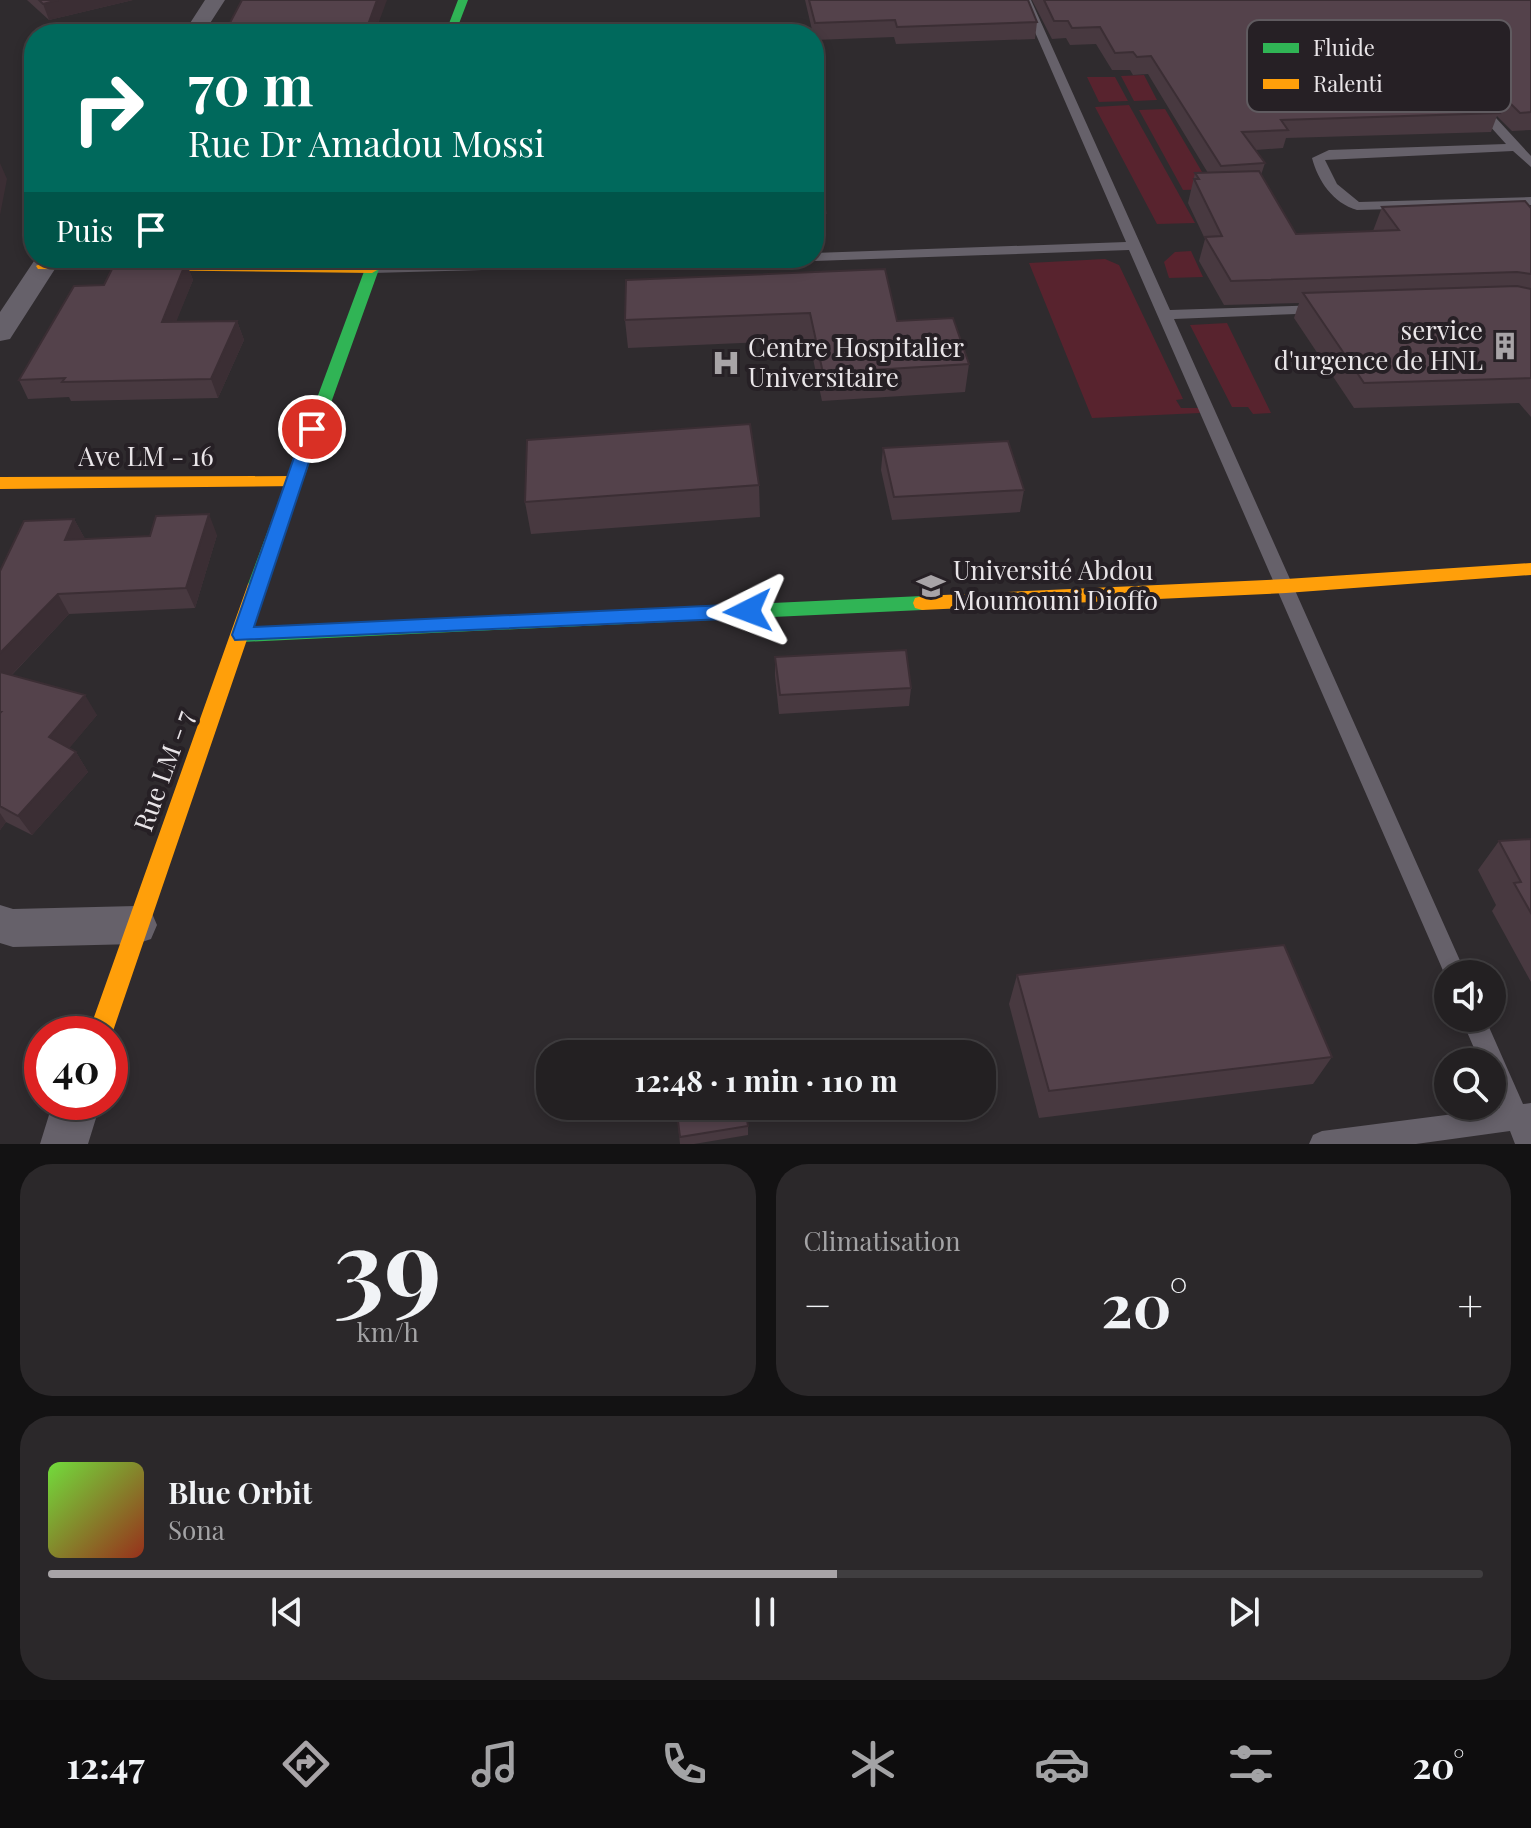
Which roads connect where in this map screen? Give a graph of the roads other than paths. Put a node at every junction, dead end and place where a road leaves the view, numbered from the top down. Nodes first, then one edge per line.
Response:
1 (215, 0) edge
2 (463, 0) edge
3 (1026, 0) edge
4 (199, 24) edge
5 (454, 24) edge
6 (1492, 121) edge
7 (1516, 147) junction
8 (1531, 163) edge
9 (1531, 201) edge
10 (1133, 246) junction
11 (824, 257) edge
12 (42, 268) edge
13 (372, 268) edge
14 (1335, 309) edge
15 (1164, 315) junction
16 (0, 333) edge
17 (292, 482) junction
18 (0, 483) edge
19 (1531, 569) edge
20 (1286, 586) junction
21 (241, 635) junction
22 (0, 924) edge
23 (136, 925) junction
24 (1448, 960) edge
25 (106, 1016) edge
26 (1480, 1032) edge
27 (1524, 1117) edge
28 (71, 1120) edge
29 (64, 1144) edge
30 (1322, 1144) edge
31 (1528, 1144) edge

1 - 4 street
2 - 5 street
3 - 10 lane
6 - 7 lane
7 - 8 lane
7 - 9 lane
10 - 11 lane
10 - 15 lane
12 - 16 street
13 - 17 street, Rue LM - 7
14 - 15 lane
15 - 20 lane
17 - 18 street, Ave LM - 16
17 - 21 street, Rue LM - 7
19 - 20 street
20 - 21 street
20 - 24 lane
21 - 23 street, Rue LM - 7
22 - 23 street
23 - 25 street, Rue LM - 7
26 - 27 lane
27 - 30 lane
27 - 31 lane
28 - 29 street

